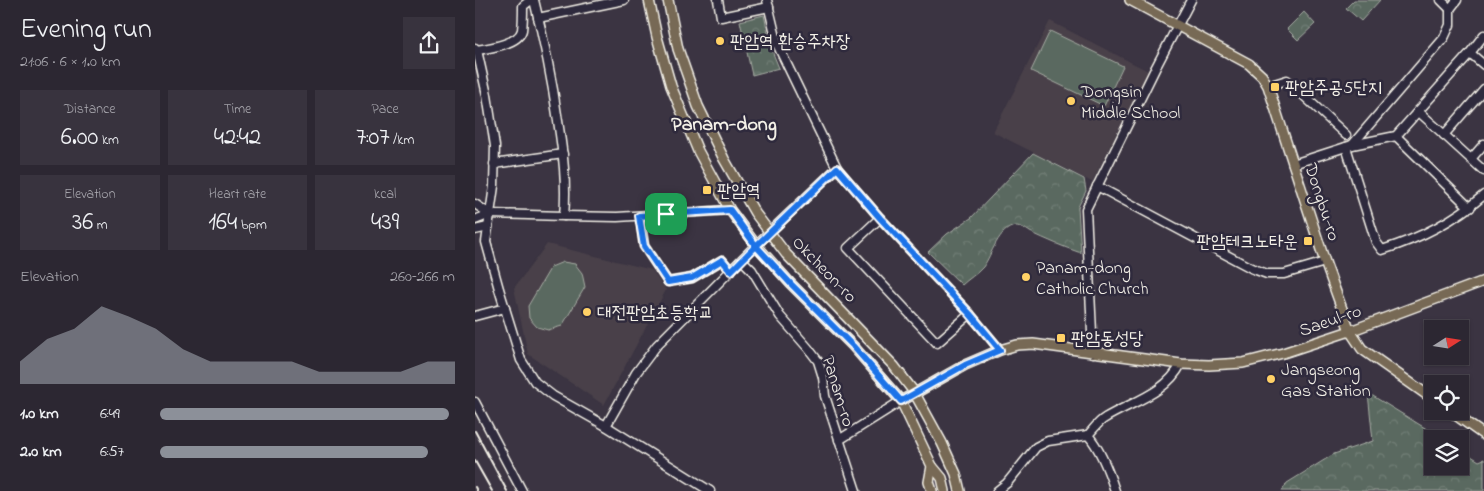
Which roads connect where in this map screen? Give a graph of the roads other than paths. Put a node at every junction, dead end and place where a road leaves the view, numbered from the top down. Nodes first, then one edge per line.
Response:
1 (533, 0) edge
2 (624, 0) edge
3 (649, 0) edge
4 (668, 0) edge
5 (717, 0) edge
6 (1130, 0) edge
7 (1191, 0) edge
8 (1441, 0) edge
9 (1457, 0) edge
10 (768, 4) edge
11 (1450, 9) junction
12 (538, 18) junction
13 (1177, 26) junction
14 (1484, 35) edge
15 (476, 49) edge
16 (1470, 53) junction
17 (1484, 64) edge
18 (1268, 86) junction
19 (1484, 90) edge
20 (1418, 111) junction
21 (1346, 135) dead end
22 (1444, 135) junction
23 (1396, 136) junction
24 (1484, 144) edge
25 (1349, 146) junction
26 (563, 154) junction
27 (1471, 159) junction
28 (494, 164) junction
29 (1293, 164) junction
30 (837, 168) junction
31 (1484, 171) edge
32 (1097, 186) junction
33 (1484, 195) edge
34 (476, 206) edge
35 (1470, 208) junction
36 (730, 210) junction
37 (490, 214) junction
38 (564, 216) junction
39 (639, 216) junction
40 (880, 218) junction
41 (475, 220) edge
42 (488, 227) junction
43 (475, 230) edge
44 (770, 234) junction
45 (756, 246) junction
46 (742, 260) junction
47 (1325, 262) junction
48 (731, 271) junction
49 (1484, 281) edge
50 (505, 308) junction
51 (970, 314) junction
52 (475, 316) edge
53 (1350, 331) junction
54 (1000, 350) junction
55 (1093, 353) junction
56 (1181, 364) junction
57 (915, 392) junction
58 (1424, 393) edge
59 (901, 401) junction
60 (475, 402) edge
61 (1463, 420) edge
62 (606, 426) junction
63 (1088, 435) junction
64 (1484, 435) edge
65 (839, 440) junction
66 (932, 466) junction
67 (522, 491) edge
68 (710, 491) edge
69 (856, 491) edge
70 (932, 491) edge
71 (937, 491) edge
72 (945, 491) edge
73 (959, 491) edge
74 (997, 491) edge
75 (1115, 491) edge

1 - 12 street
1 - 15 street
2 - 12 street
3 - 36 main road, Okcheon-ro
4 - 44 main road, Okcheon-ro
5 - 10 street
6 - 13 main road, Dongbu-ro
7 - 13 street
8 - 11 street
9 - 11 street
10 - 30 street
11 - 25 street
12 - 26 street
13 - 18 main road, Dongbu-ro
13 - 32 street
14 - 16 street
15 - 28 street
16 - 17 street
16 - 20 street
18 - 21 street
18 - 29 main road, Dongbu-ro
19 - 22 street
20 - 22 street
20 - 23 street
22 - 27 street
23 - 25 street
23 - 35 street
24 - 27 street
25 - 29 street
25 - 35 street
26 - 28 street
26 - 38 street
27 - 31 street
28 - 37 street
29 - 47 main road, Dongbu-ro
30 - 40 street
30 - 44 street
32 - 47 street
32 - 55 street
33 - 35 street
34 - 37 street
36 - 39 street
36 - 45 main road, Okcheon-ro
37 - 38 street
37 - 41 street
37 - 42 street
38 - 39 street
39 - 48 street
40 - 51 street
40 - 51 street
42 - 43 street
42 - 50 street
44 - 45 street
44 - 57 main road, Okcheon-ro
45 - 46 street
45 - 59 main road, Okcheon-ro
46 - 48 street
46 - 65 street, Panam-ro
47 - 53 main road, Dongbu-ro
48 - 62 street
49 - 53 main road, Saeul-ro
50 - 52 street
50 - 62 street
51 - 54 street
53 - 56 main road, Saeul-ro
53 - 58 main road, Dongbu-ro
54 - 55 main road, Saeul-ro
54 - 57 main road, Saeul-ro
55 - 56 main road, Saeul-ro
56 - 63 street
57 - 59 main road, Saeul-ro
57 - 73 main road, Okcheon-ro
59 - 65 street
59 - 66 main road, Okcheon-ro
60 - 67 street
61 - 64 main road
62 - 68 street
63 - 74 street
63 - 75 street
65 - 69 street, Panam-ro
66 - 70 main road, Okcheon-ro
66 - 71 main road
66 - 72 main road

